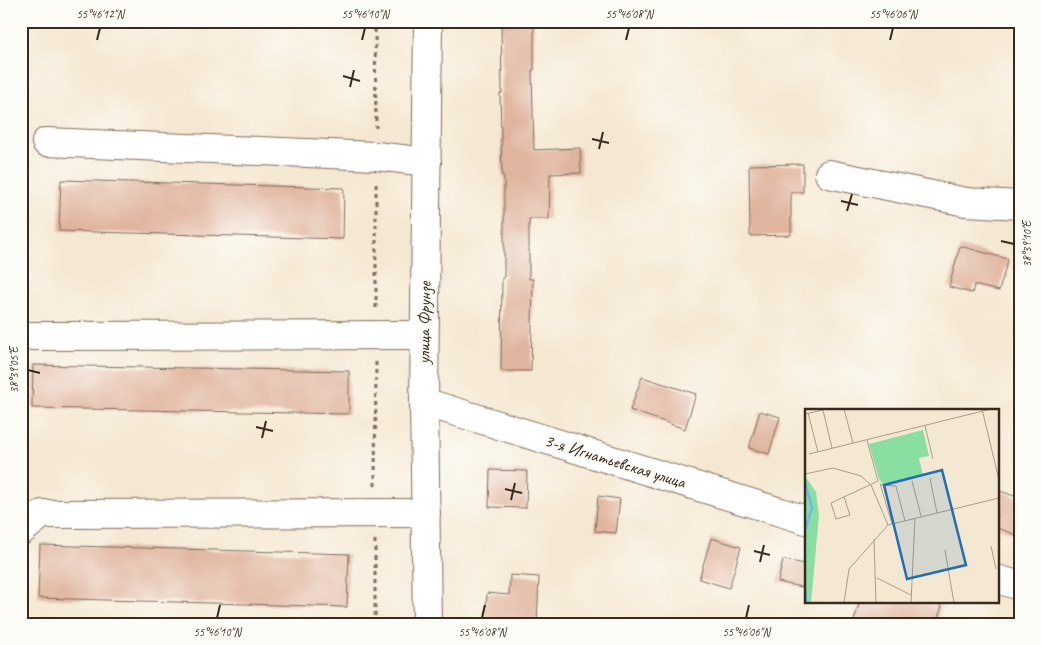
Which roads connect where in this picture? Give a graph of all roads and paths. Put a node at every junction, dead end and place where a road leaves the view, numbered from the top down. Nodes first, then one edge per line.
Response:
1 (428, 21) edge
2 (46, 142) dead end
3 (427, 162) junction
4 (829, 174) dead end
5 (1020, 206) edge
6 (424, 335) junction
7 (32, 336) dead end
8 (424, 402) junction
9 (426, 514) junction
10 (805, 520) edge
11 (21, 531) edge
12 (998, 579) edge
13 (1020, 586) edge
14 (427, 624) edge

1 - 3 main road, улица Фрунзе
2 - 3 main road
3 - 6 main road, улица Фрунзе
4 - 5 main road
6 - 7 main road
6 - 8 main road, улица Фрунзе
8 - 9 main road, улица Фрунзе
8 - 10 main road, 3-я Игнатьевская улица
9 - 11 main road
9 - 14 main road, улица Фрунзе
12 - 13 main road

